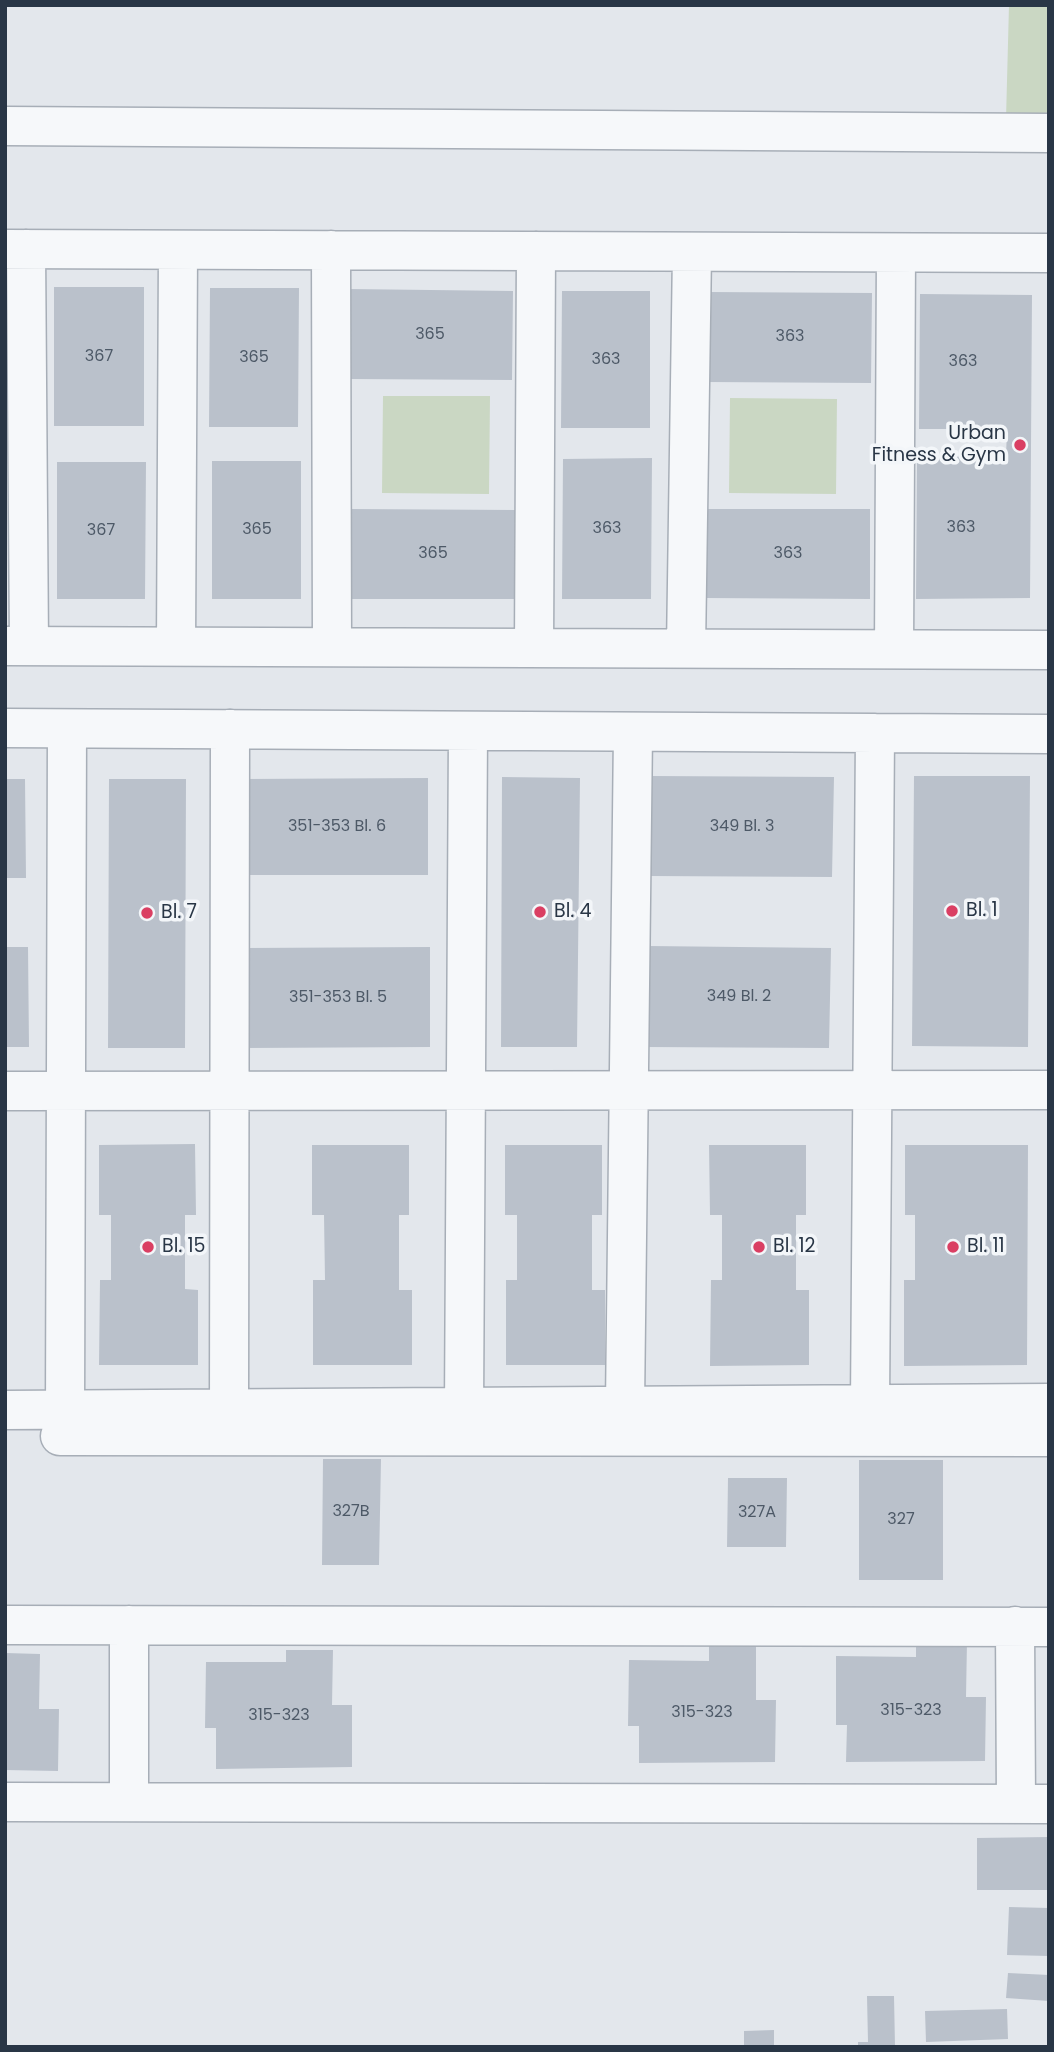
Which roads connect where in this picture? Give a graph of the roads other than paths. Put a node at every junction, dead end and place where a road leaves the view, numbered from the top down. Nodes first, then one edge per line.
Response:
1 (5, 126) edge
2 (1049, 133) edge
3 (16, 249) edge
4 (178, 250) junction
5 (331, 250) junction
6 (536, 251) junction
7 (692, 252) junction
8 (896, 253) junction
9 (1049, 253) edge
10 (17, 646) edge
11 (176, 646) junction
12 (332, 647) junction
13 (534, 648) junction
14 (686, 648) junction
15 (894, 649) junction
16 (1049, 650) edge
17 (5, 728) edge
18 (67, 729) junction
19 (230, 729) junction
20 (468, 731) junction
21 (633, 732) junction
22 (875, 733) junction
23 (1049, 734) edge
24 (1049, 1090) edge
25 (5, 1091) edge
26 (66, 1091) junction
27 (229, 1091) junction
28 (465, 1091) junction
29 (629, 1091) junction
30 (872, 1091) junction
31 (1049, 1402) edge
32 (870, 1404) junction
33 (625, 1405) junction
34 (464, 1407) junction
35 (229, 1408) junction
36 (65, 1409) junction
37 (5, 1410) edge
38 (5, 1436) edge
39 (1049, 1437) edge
40 (5, 1625) edge
41 (129, 1625) junction
42 (1032, 1626) edge
43 (5, 1802) edge
44 (129, 1802) junction
45 (1032, 1804) edge

1 - 2 street
3 - 4 street
3 - 10 street
4 - 5 street
4 - 11 street
5 - 6 street
5 - 12 street
6 - 7 street
6 - 13 street
7 - 8 street
7 - 14 street
8 - 9 street
8 - 15 street
10 - 11 street
11 - 12 street
12 - 13 street
13 - 14 street
14 - 15 street
15 - 16 street
17 - 18 street
18 - 19 street
18 - 26 street
19 - 20 street
19 - 27 street
20 - 21 street
20 - 28 street
21 - 22 street
21 - 29 street
22 - 23 street
22 - 30 street
24 - 30 street
25 - 26 street
26 - 27 street
26 - 36 street
27 - 28 street
27 - 35 street
28 - 29 street
28 - 34 street
29 - 30 street
29 - 33 street
30 - 32 street
31 - 32 street
32 - 33 street
33 - 34 street
34 - 35 street
35 - 36 street
36 - 37 street
38 - 39 street
40 - 41 street
41 - 42 street
41 - 44 street
42 - 45 street
43 - 44 street
44 - 45 street

